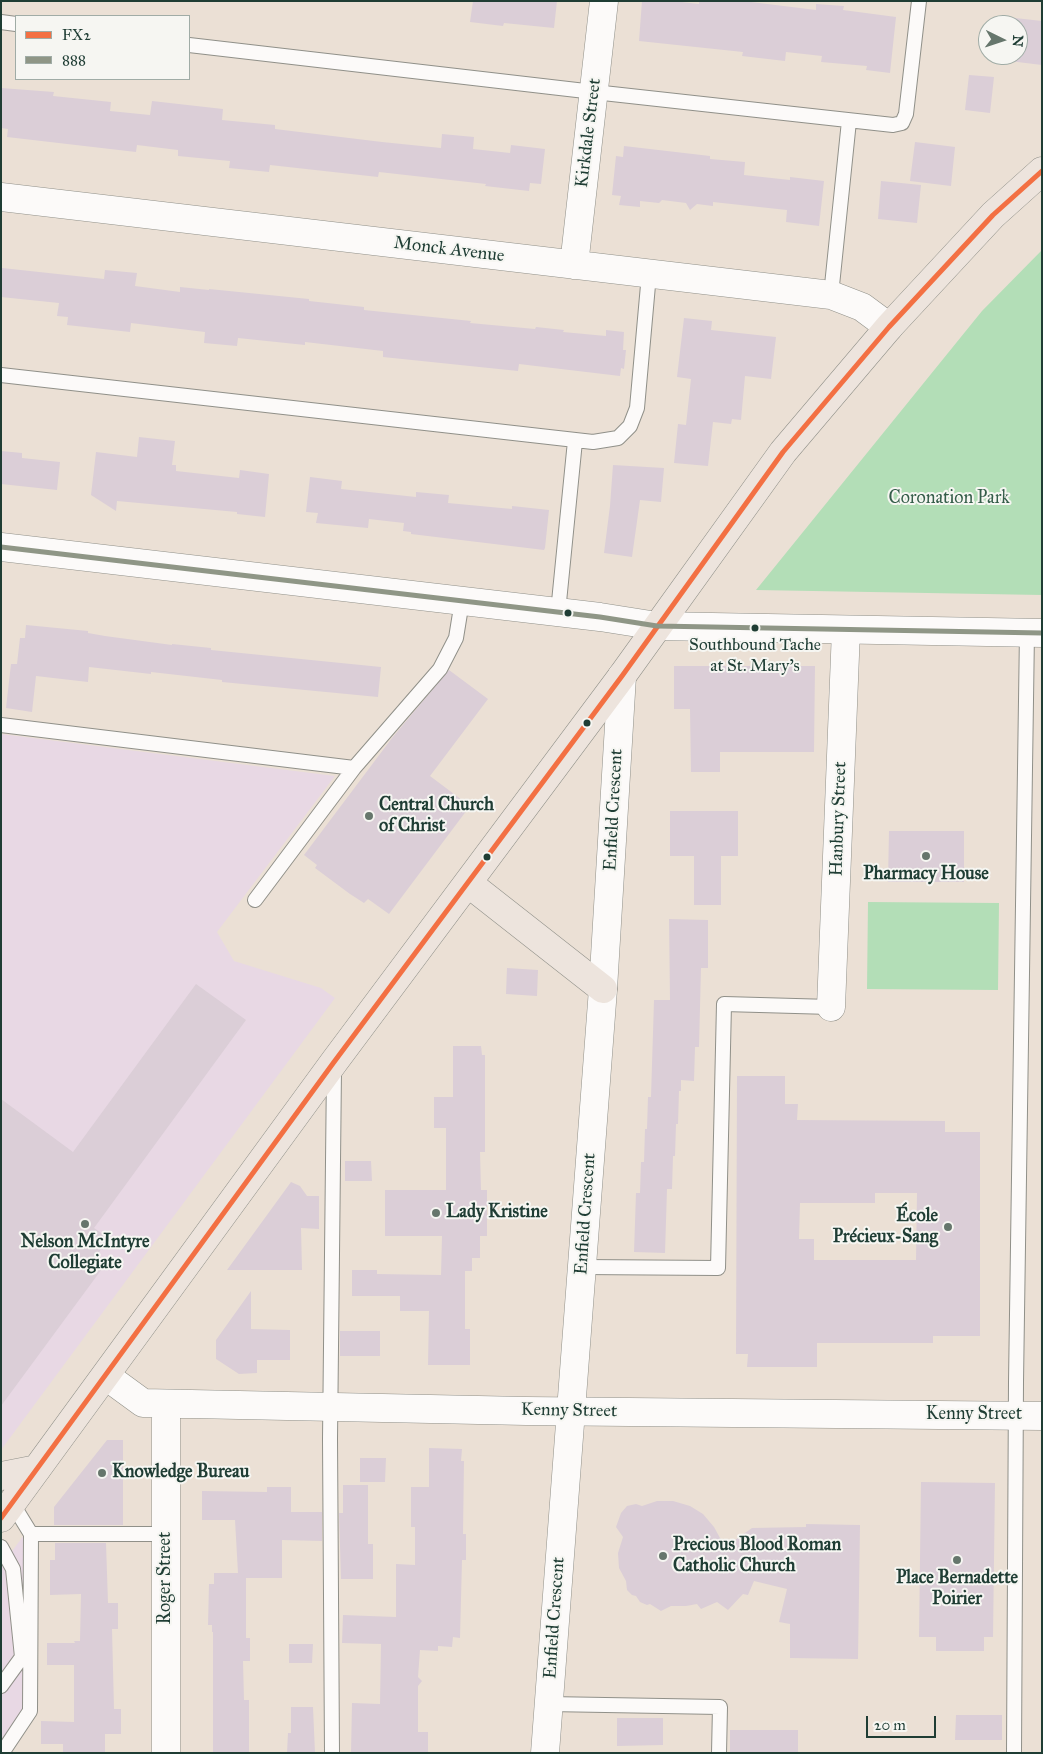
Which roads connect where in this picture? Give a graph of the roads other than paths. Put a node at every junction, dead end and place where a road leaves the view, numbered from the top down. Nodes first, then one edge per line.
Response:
1 (604, 1) edge
2 (919, 1) edge
3 (1, 22) edge
4 (15, 24) edge
5 (190, 45) edge
6 (594, 92) junction
7 (850, 120) junction
8 (1042, 171) edge
9 (1, 197) edge
10 (574, 265) junction
11 (650, 274) junction
12 (831, 295) junction
13 (889, 327) junction
14 (1, 375) edge
15 (575, 441) junction
16 (1, 547) edge
17 (462, 601) junction
18 (558, 612) junction
19 (657, 626) junction
20 (846, 630) junction
21 (1034, 632) edge
22 (622, 676) junction
23 (1, 725) edge
24 (354, 768) junction
25 (468, 883) junction
26 (255, 900) dead end
27 (603, 988) junction
28 (831, 1007) joint
29 (334, 1062) junction
30 (582, 1267) junction
31 (106, 1376) junction
32 (166, 1404) junction
33 (331, 1406) junction
34 (571, 1411) junction
35 (1029, 1416) edge
36 (37, 1469) junction
37 (1, 1476) edge
38 (7, 1511) edge
39 (32, 1534) junction
40 (166, 1534) junction
41 (1, 1547) edge
42 (1, 1686) edge
43 (548, 1704) junction
44 (2, 1753) edge
45 (166, 1753) edge
46 (332, 1753) edge
47 (545, 1753) edge
48 (719, 1753) edge
49 (1014, 1753) edge

1 - 6 street, Kirkdale Street
2 - 7 lane
3 - 4 lane
5 - 6 lane
6 - 7 lane
6 - 10 street, Kirkdale Street
7 - 12 lane
8 - 13 highway
9 - 10 street, Monck Avenue
10 - 11 street, Monck Avenue
11 - 12 street, Monck Avenue
11 - 15 lane
12 - 13 street, Monck Avenue
13 - 19 highway
14 - 15 lane
15 - 18 lane
16 - 17 street
17 - 18 street
17 - 24 lane
18 - 19 street
19 - 20 street
19 - 22 highway
20 - 21 street
20 - 28 street, Hanbury Street
21 - 35 lane
22 - 25 highway
22 - 27 street, Enfield Crescent
23 - 24 lane
24 - 26 lane
25 - 27 highway
25 - 29 highway
27 - 30 street, Enfield Crescent
28 - 30 lane
29 - 31 highway
29 - 33 lane
30 - 34 street, Enfield Crescent
31 - 32 street, Kenny Street
31 - 36 highway
32 - 33 street, Kenny Street
32 - 40 street, Roger Street
33 - 34 street, Kenny Street
33 - 46 lane
34 - 35 street, Kenny Street
34 - 43 street, Enfield Crescent
35 - 49 lane
36 - 37 highway
36 - 38 highway
38 - 39 lane
39 - 40 lane
39 - 44 lane
40 - 45 street, Roger Street
41 - 42 lane
43 - 47 street, Enfield Crescent
43 - 48 lane

